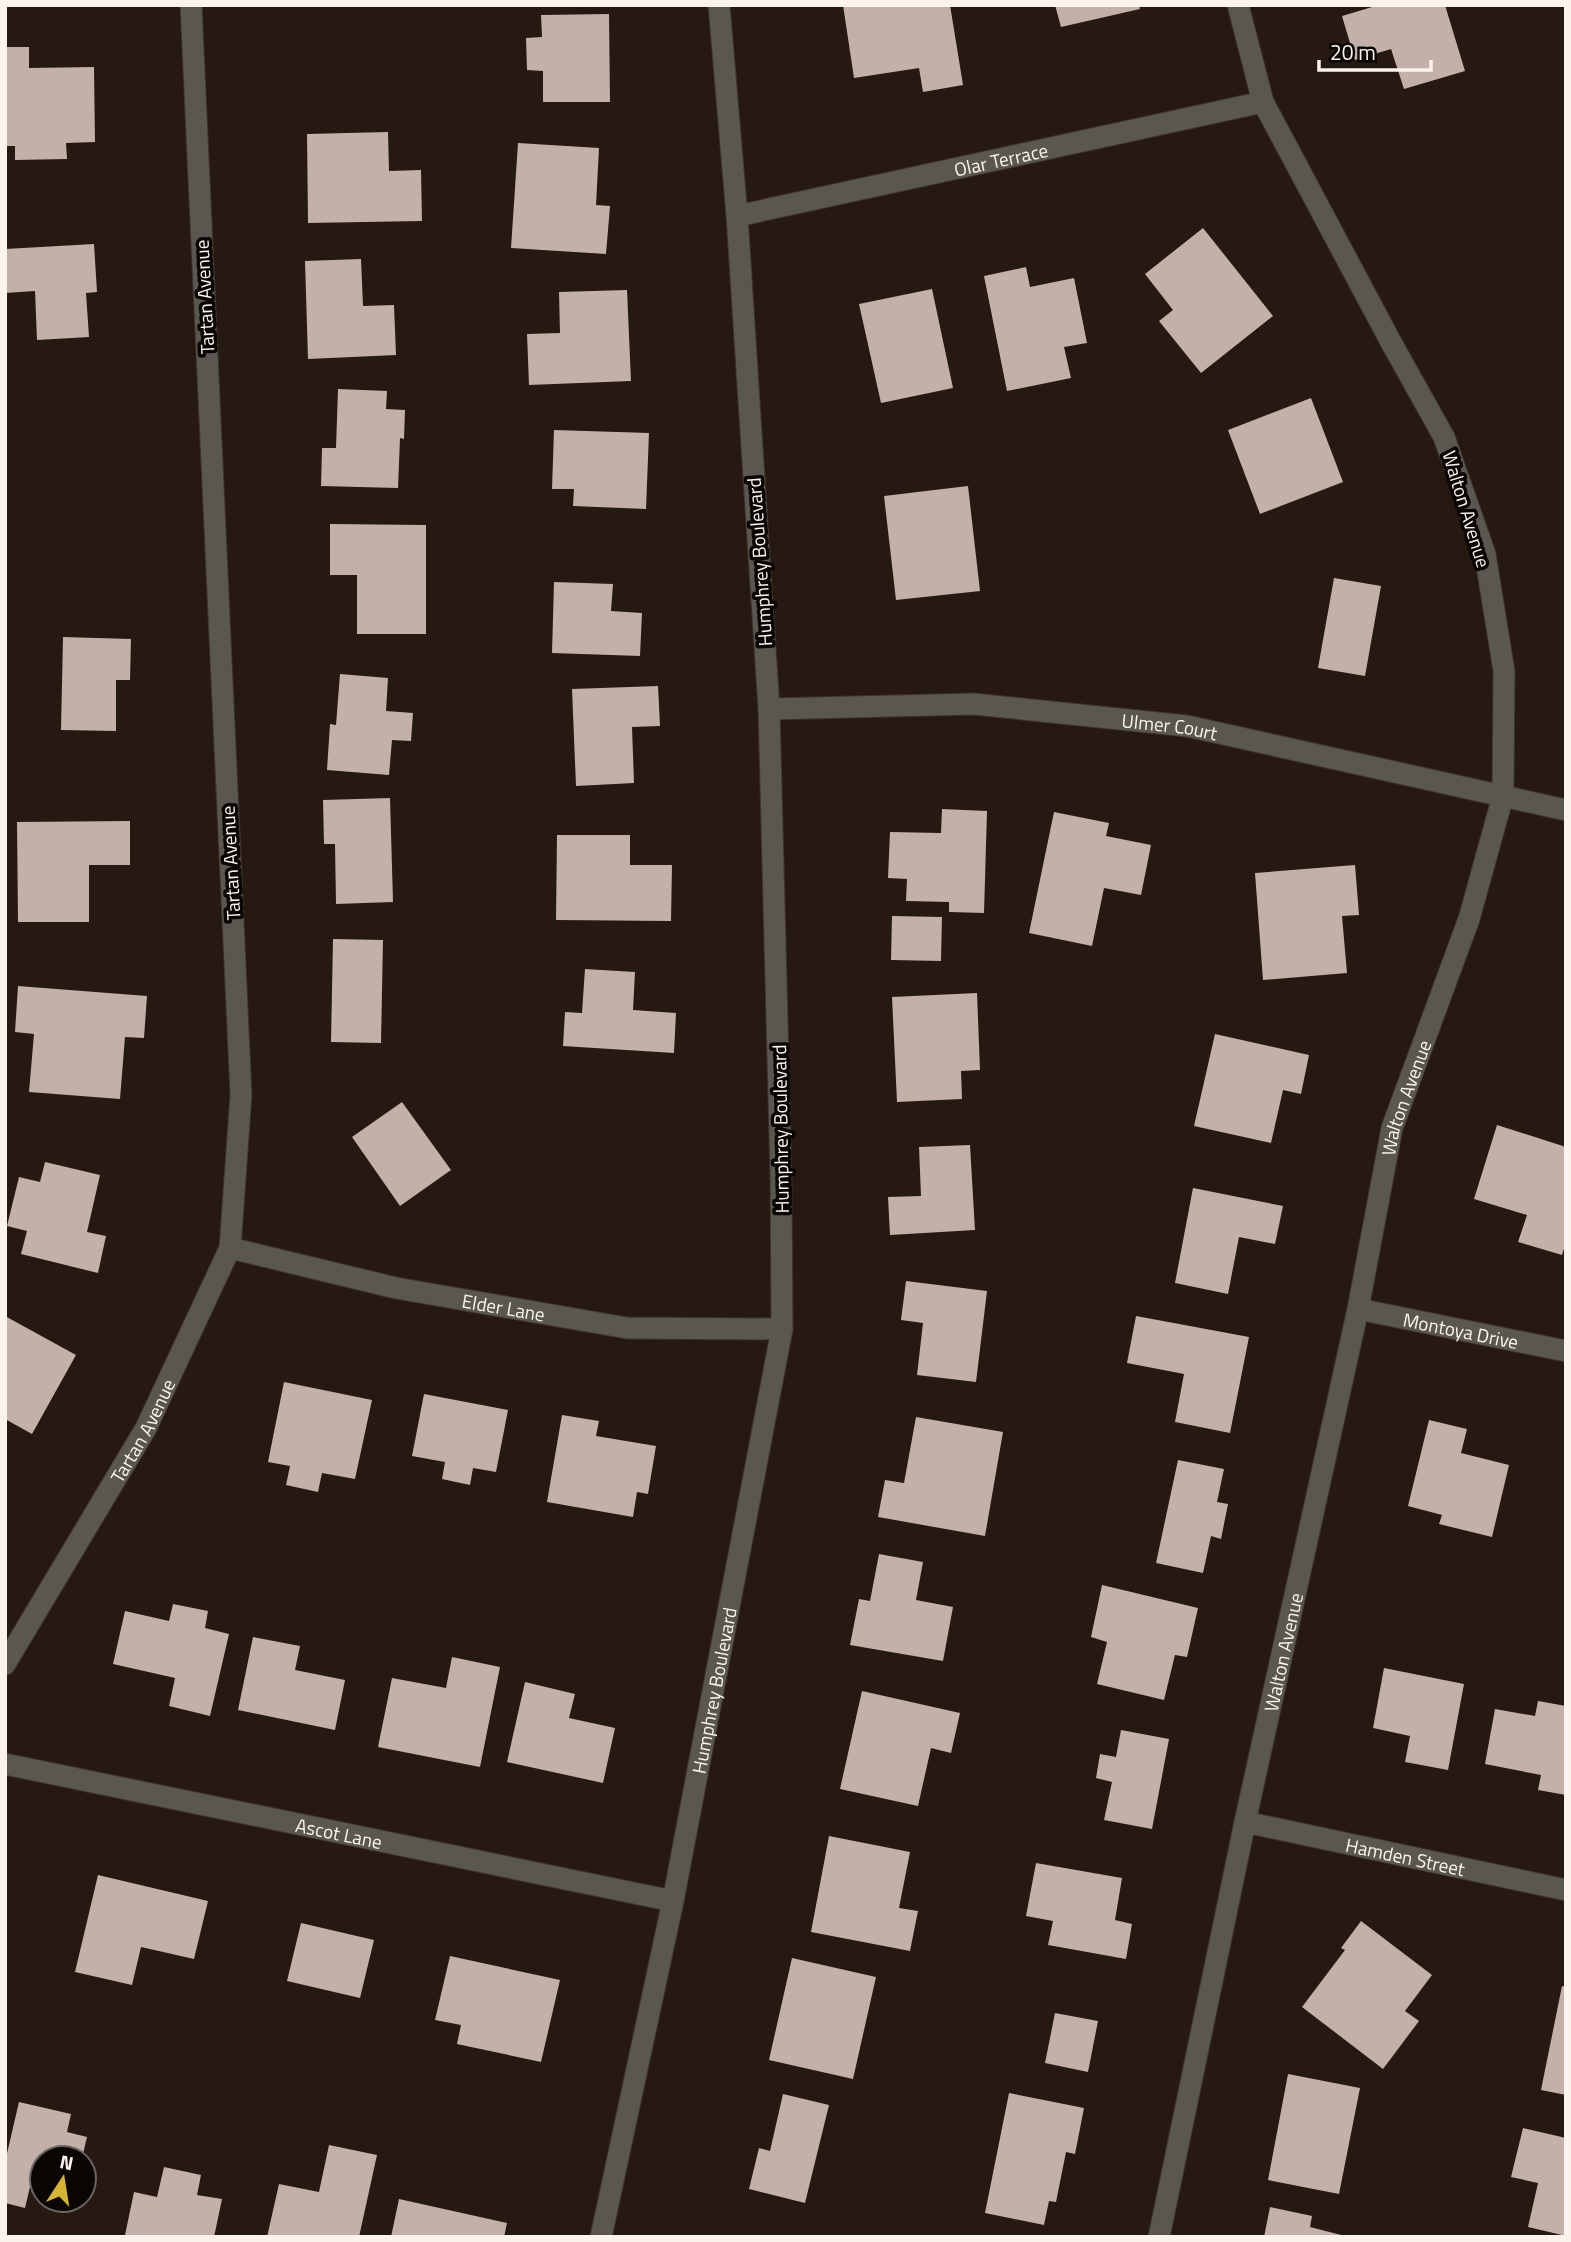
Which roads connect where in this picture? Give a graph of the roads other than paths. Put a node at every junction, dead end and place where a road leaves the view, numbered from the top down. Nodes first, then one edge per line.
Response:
1 (191, 5) edge
2 (719, 5) edge
3 (1238, 5) edge
4 (1263, 102) junction
5 (737, 216) junction
6 (769, 709) junction
7 (1503, 796) junction
8 (1566, 810) edge
9 (230, 1248) junction
10 (1358, 1309) junction
11 (782, 1329) junction
12 (1566, 1350) edge
13 (5, 1664) edge
14 (5, 1764) edge
15 (1245, 1822) junction
16 (1566, 1890) edge
17 (673, 1901) junction
18 (601, 2237) edge
19 (1159, 2237) edge

1 - 9 street, Tartan Avenue
2 - 5 street, Humphrey Boulevard
3 - 4 street, Walton Avenue
4 - 5 street, Olar Terrace
4 - 7 street, Walton Avenue
5 - 6 street, Humphrey Boulevard
6 - 7 street, Ulmer Court
6 - 11 street, Humphrey Boulevard
7 - 8 street, Ulmer Court
7 - 10 street, Walton Avenue
9 - 11 street, Elder Lane
9 - 13 street, Tartan Avenue
10 - 12 street, Montoya Drive
10 - 15 street, Walton Avenue
11 - 17 street, Humphrey Boulevard
14 - 17 street, Ascot Lane
15 - 16 street, Hamden Street
15 - 19 street, Walton Avenue
17 - 18 street, Humphrey Boulevard

